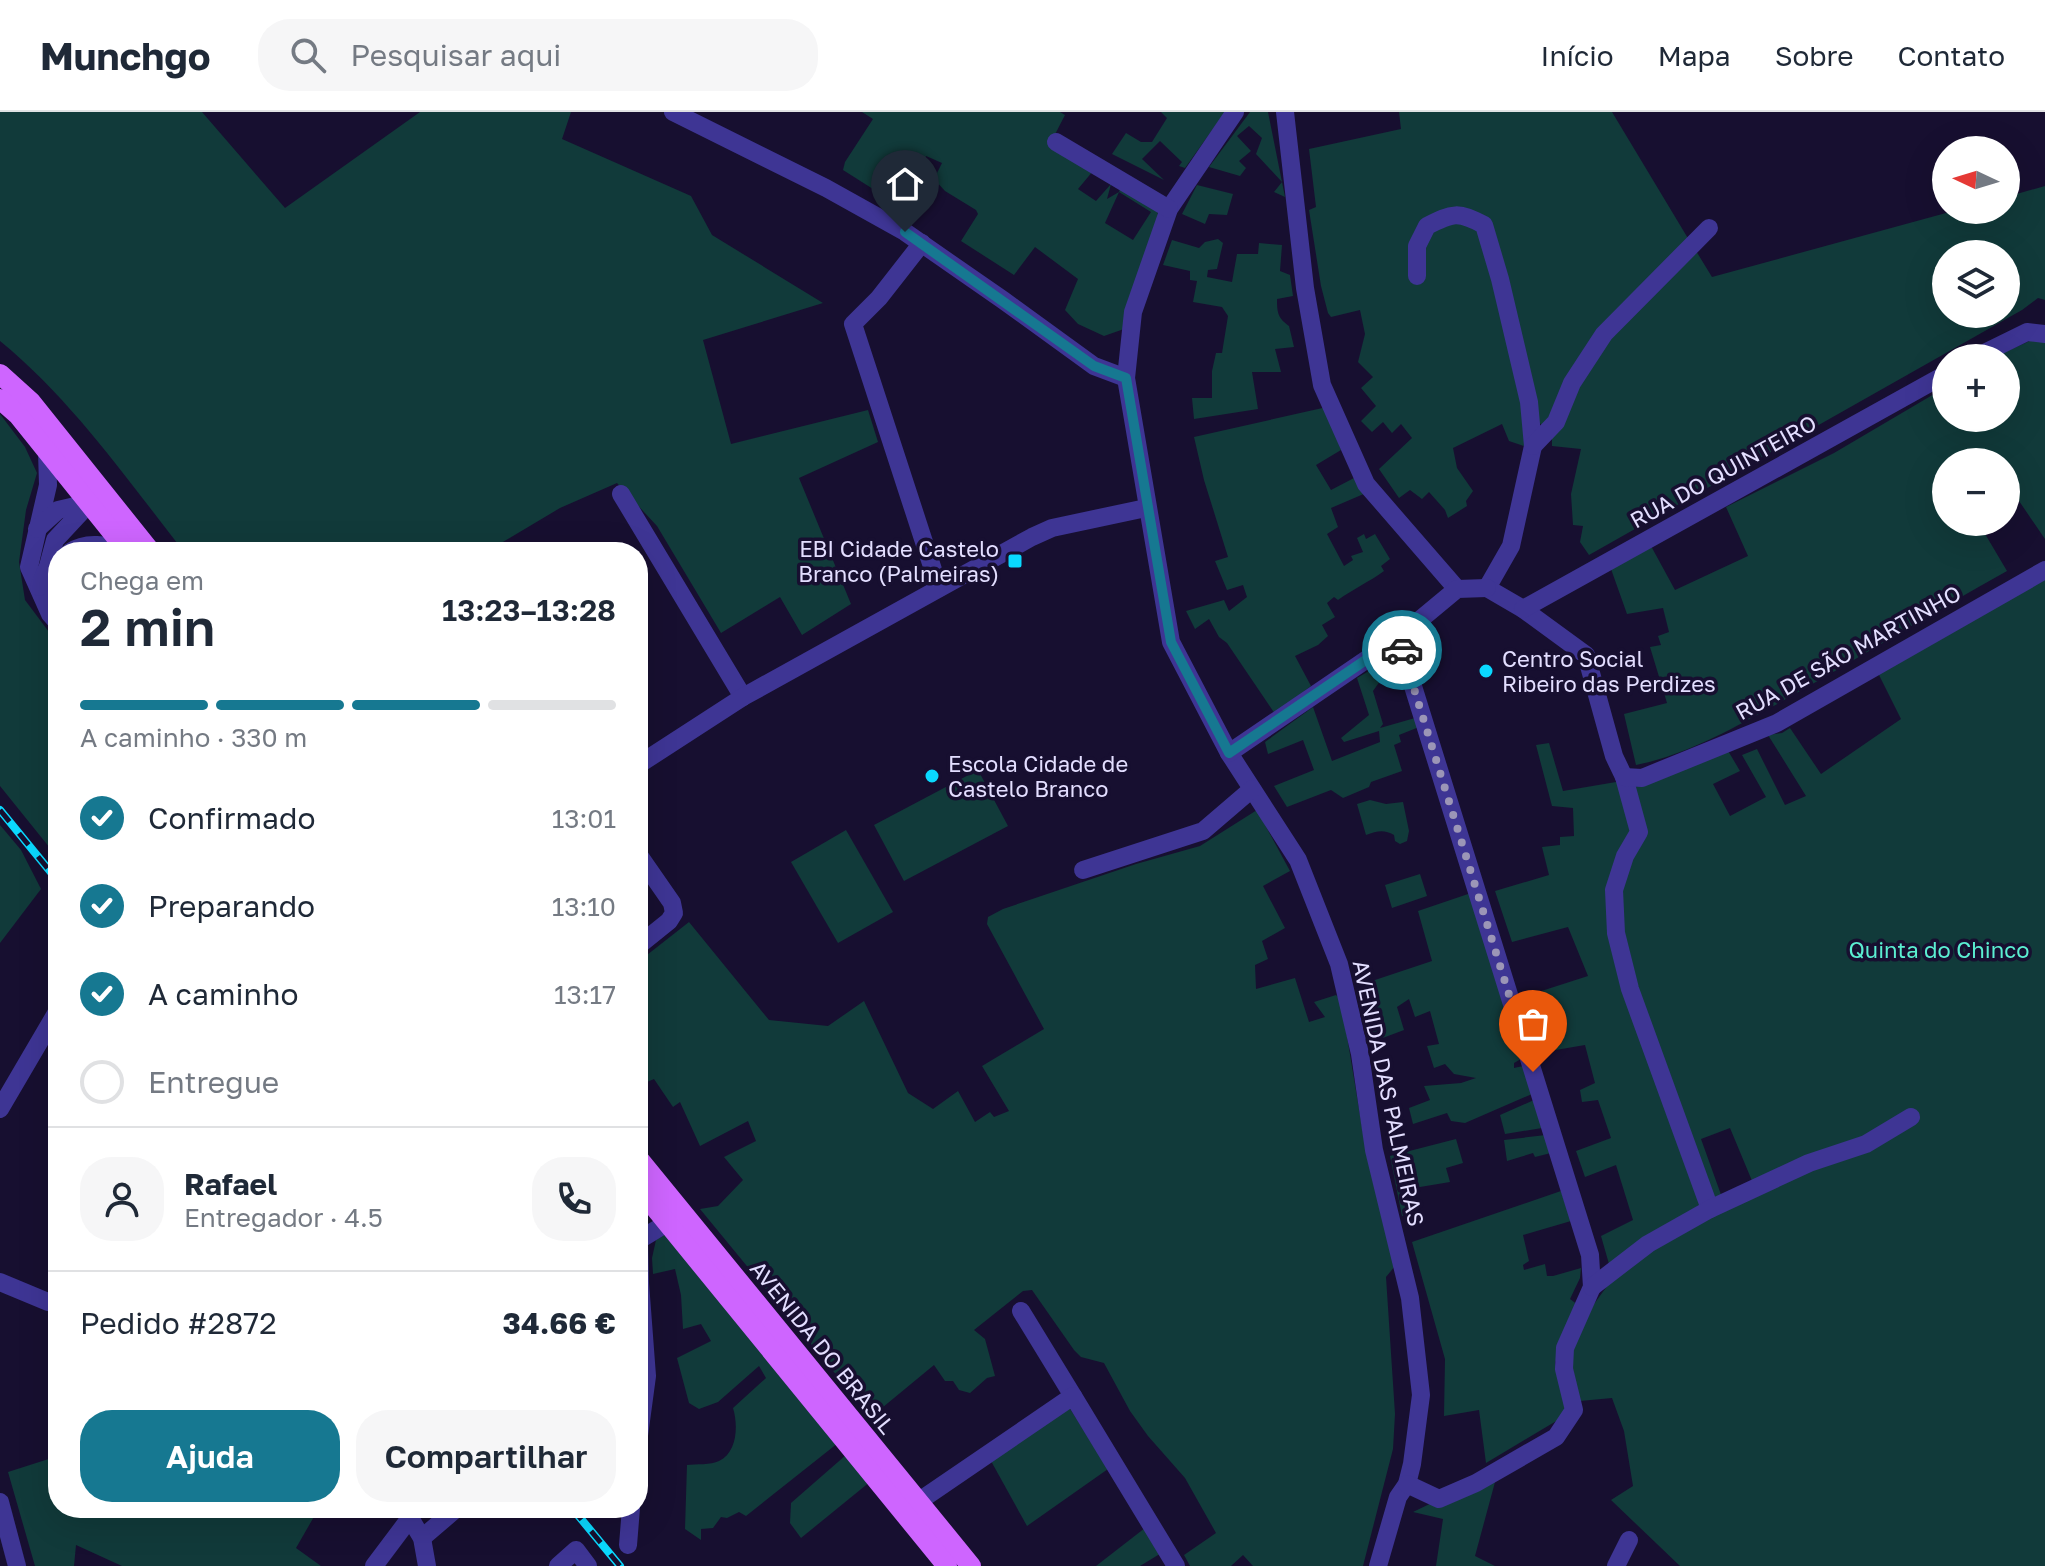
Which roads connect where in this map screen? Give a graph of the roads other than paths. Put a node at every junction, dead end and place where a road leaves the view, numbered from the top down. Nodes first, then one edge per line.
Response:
1 (673, 112) edge
2 (1235, 112) edge
3 (1285, 112) edge
4 (1056, 142) dead end
5 (1169, 209) junction
6 (1709, 228) dead end
7 (922, 243) junction
8 (1417, 276) dead end
9 (2045, 334) edge
10 (2003, 344) edge
11 (0, 374) edge
12 (1126, 378) junction
13 (1932, 382) edge
14 (0, 399) edge
15 (1533, 446) junction
16 (47, 451) junction
17 (621, 494) dead end
18 (95, 497) junction
19 (1146, 508) junction
20 (37, 529) junction
21 (55, 542) edge
22 (122, 542) edge
23 (141, 542) edge
24 (2045, 570) edge
25 (48, 572) edge
26 (39, 587) junction
27 (939, 588) junction
28 (1487, 588) junction
29 (1457, 589) junction
30 (48, 609) edge
31 (1523, 609) junction
32 (1398, 638) junction
33 (743, 697) junction
34 (1229, 753) junction
35 (648, 759) edge
36 (1624, 777) junction
37 (1252, 789) junction
38 (648, 868) edge
39 (1083, 870) dead end
40 (648, 938) edge
41 (48, 1027) edge
42 (0, 1109) edge
43 (1911, 1117) dead end
44 (648, 1171) edge
45 (648, 1199) edge
46 (1710, 1209) junction
47 (667, 1223) junction
48 (648, 1235) edge
49 (2, 1284) edge
50 (1592, 1287) junction
51 (48, 1302) edge
52 (1021, 1311) dead end
53 (1073, 1396) junction
54 (1407, 1484) junction
55 (0, 1502) edge
56 (911, 1507) junction
57 (403, 1518) edge
58 (409, 1518) edge
59 (445, 1518) edge
60 (630, 1518) edge
61 (422, 1538) junction
62 (1629, 1540) dead end
63 (628, 1545) dead end
64 (17, 1566) edge
65 (374, 1566) edge
66 (427, 1566) edge
67 (558, 1566) edge
68 (588, 1566) edge
69 (947, 1566) edge
70 (971, 1566) edge
71 (1176, 1566) edge
72 (1378, 1566) edge
73 (1616, 1566) edge

1 - 7 street
2 - 5 street, AVENIDA DAS PALMEIRAS
3 - 29 street
4 - 5 street
5 - 12 street, AVENIDA DAS PALMEIRAS
6 - 15 street
7 - 12 street
7 - 27 street
8 - 15 street
9 - 10 street
11 - 18 main road
12 - 19 street, AVENIDA DAS PALMEIRAS
13 - 31 street, RUA DO QUINTEIRO
14 - 16 main road
15 - 28 street
16 - 18 main road
16 - 20 street
17 - 33 street
18 - 20 street
18 - 21 street
18 - 22 main road
18 - 23 main road
19 - 27 street
19 - 34 street, AVENIDA DAS PALMEIRAS
20 - 26 street
24 - 36 street, RUA DE SÃO MARTINHO
25 - 26 street
26 - 30 street
27 - 33 street
28 - 29 street
28 - 31 street
29 - 32 street
31 - 36 street
32 - 34 street
32 - 50 street
33 - 35 street
34 - 37 street, AVENIDA DAS PALMEIRAS
36 - 46 street
37 - 39 street
37 - 54 street, AVENIDA DAS PALMEIRAS
38 - 40 street
41 - 42 street
43 - 46 street
44 - 56 main road, AVENIDA DO BRASIL
45 - 47 main road, AVENIDA DO BRASIL
46 - 50 street
47 - 48 street
47 - 56 main road, AVENIDA DO BRASIL
49 - 51 street
50 - 54 street
52 - 53 street
53 - 56 street
53 - 71 street
54 - 72 street, AVENIDA DAS PALMEIRAS
55 - 64 street
56 - 69 main road, AVENIDA DO BRASIL
56 - 70 main road, AVENIDA DO BRASIL
57 - 65 street
58 - 61 street
59 - 61 street
60 - 63 street
61 - 66 street
62 - 73 street
67 - 68 street

